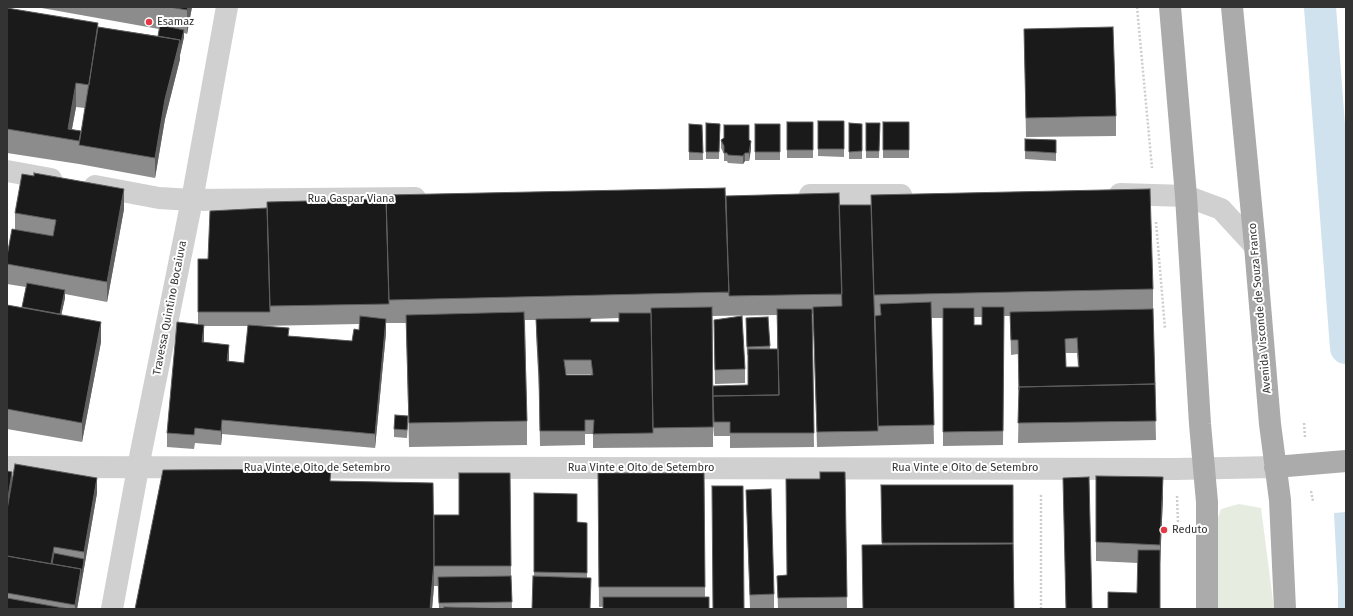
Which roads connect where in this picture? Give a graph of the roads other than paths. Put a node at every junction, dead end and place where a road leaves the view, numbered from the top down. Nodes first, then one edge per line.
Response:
1 (226, 7) edge
2 (1170, 7) edge
3 (1232, 7) edge
4 (7, 171) edge
5 (1098, 194) edge
6 (922, 195) edge
7 (794, 196) edge
8 (1186, 196) junction
9 (437, 198) edge
10 (192, 200) junction
11 (1255, 246) junction
12 (1346, 461) edge
13 (7, 467) edge
14 (1276, 467) junction
15 (138, 468) junction
16 (1205, 468) junction
17 (112, 609) edge
18 (1207, 609) edge
19 (1285, 609) edge

1 - 10 street, Travessa Quintino Bocaiuva
2 - 8 main road
3 - 11 main road, Avenida Visconde de Souza Franco
4 - 10 street, Rua Gaspar Viana
5 - 8 street
6 - 7 street
8 - 11 street
8 - 16 main road
9 - 10 street, Rua Gaspar Viana
10 - 15 street, Travessa Quintino Bocaiuva
11 - 14 main road, Avenida Visconde de Souza Franco
12 - 14 main road
13 - 15 street, Rua Vinte e Oito de Setembro
14 - 16 street, Rua Vinte e Oito de Setembro
14 - 19 main road, Avenida Visconde de Souza Franco
15 - 16 street, Rua Vinte e Oito de Setembro
15 - 17 street, Travessa Quintino Bocaiuva
16 - 18 main road

